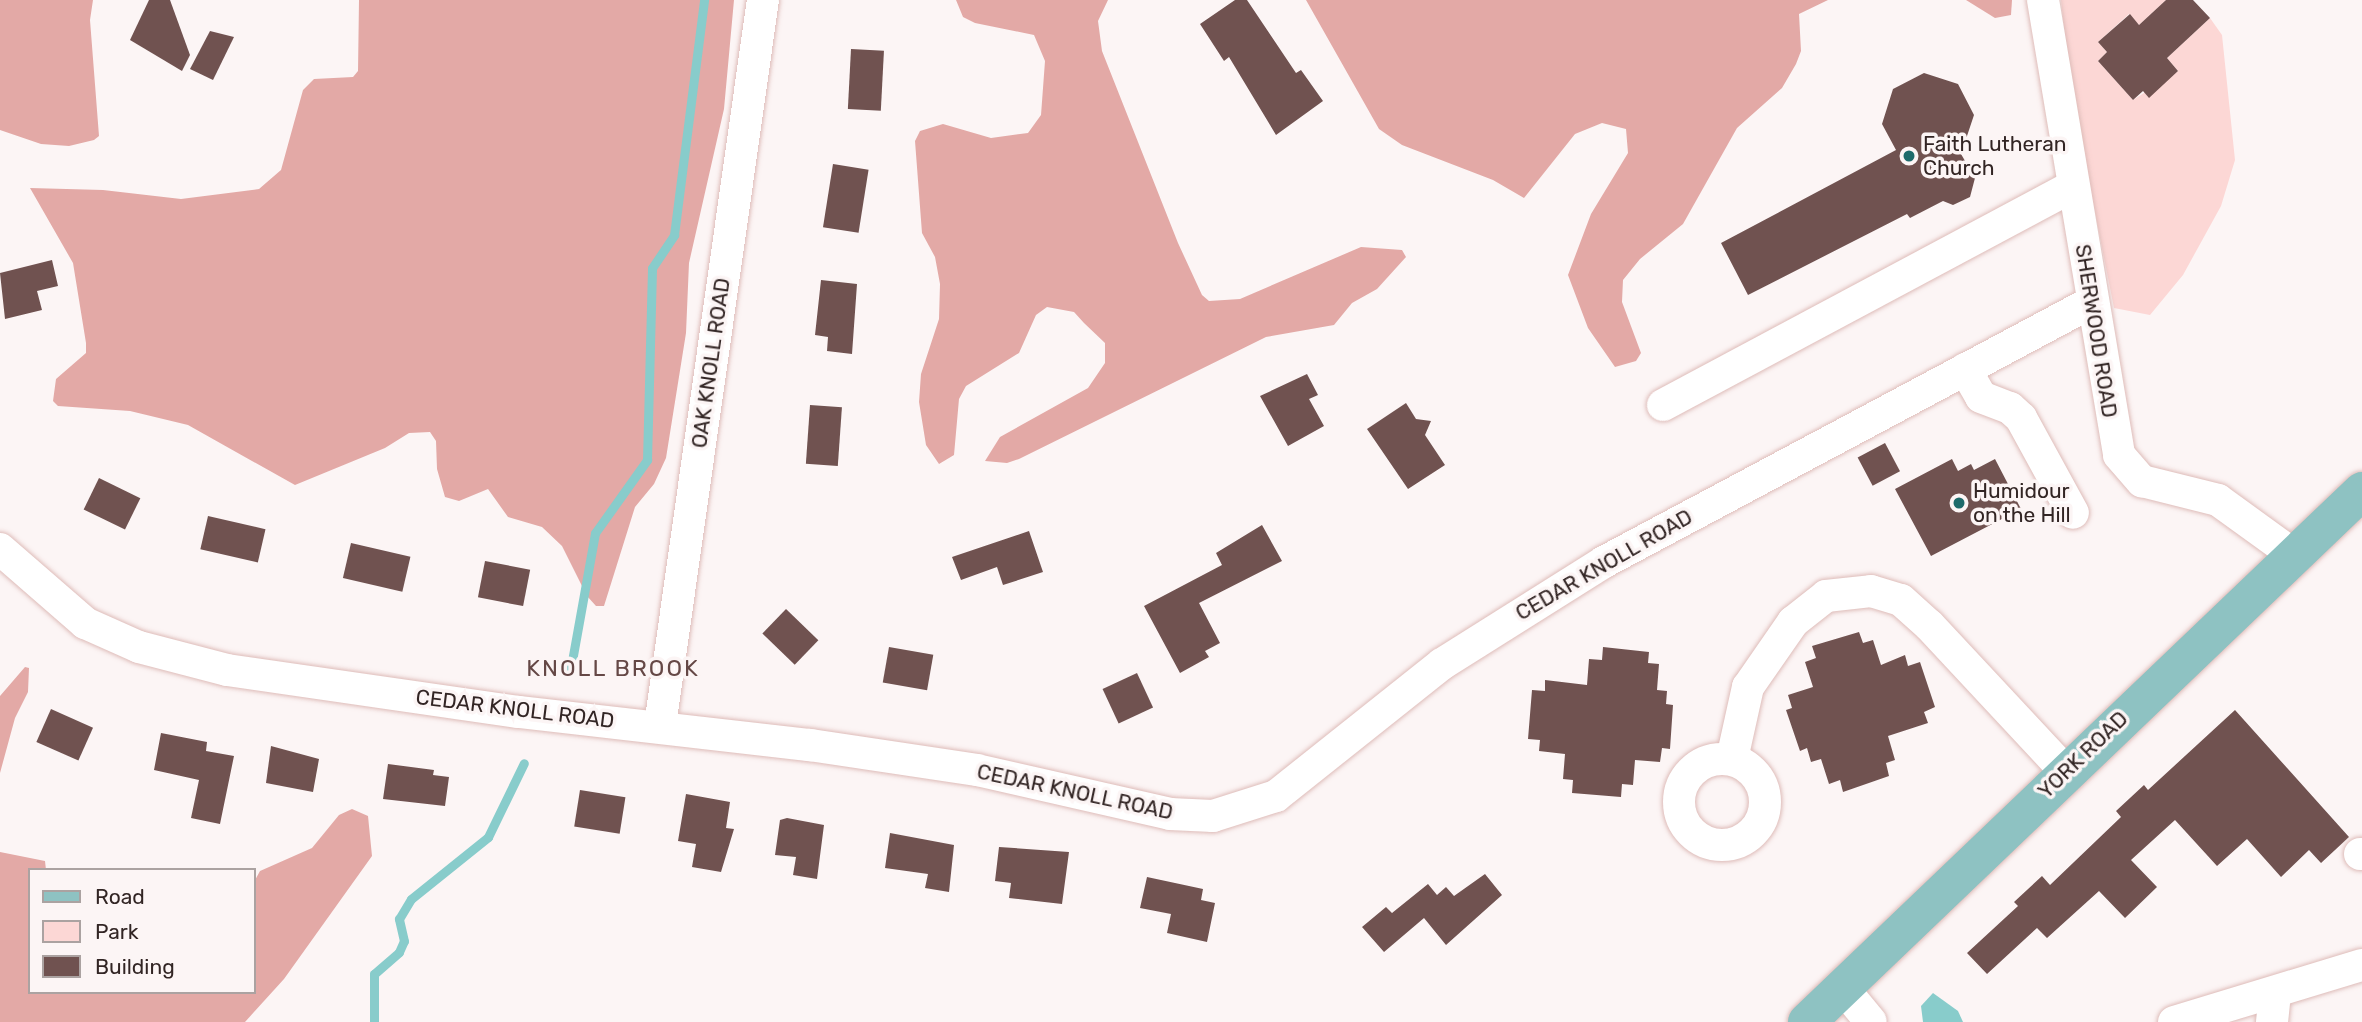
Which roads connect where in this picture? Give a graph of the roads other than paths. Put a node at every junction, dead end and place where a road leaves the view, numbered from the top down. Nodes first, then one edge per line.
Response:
1 (763, 0) edge
2 (2043, 0) edge
3 (2072, 187) junction
4 (2092, 302) junction
5 (1965, 369) junction
6 (1663, 405) dead end
7 (2362, 491) edge
8 (2073, 513) dead end
9 (0, 549) edge
10 (2294, 555) junction
11 (660, 726) junction
12 (1732, 759) dead end
13 (2066, 772) junction
14 (2362, 965) edge
15 (1842, 987) junction
16 (2273, 1007) edge
17 (1807, 1022) edge
18 (1871, 1022) edge
19 (2174, 1022) edge

1 - 11 street, OAK KNOLL ROAD
2 - 3 street, SHERWOOD ROAD
3 - 4 street, SHERWOOD ROAD
3 - 6 street
4 - 5 street, CEDAR KNOLL ROAD
4 - 10 street, SHERWOOD ROAD
5 - 8 street
5 - 11 street, CEDAR KNOLL ROAD
7 - 10 main road, YORK ROAD
9 - 11 street, CEDAR KNOLL ROAD
10 - 13 main road, YORK ROAD
12 - 13 street
13 - 15 main road, YORK ROAD
14 - 16 street
15 - 17 main road, YORK ROAD
15 - 18 street
16 - 19 street

